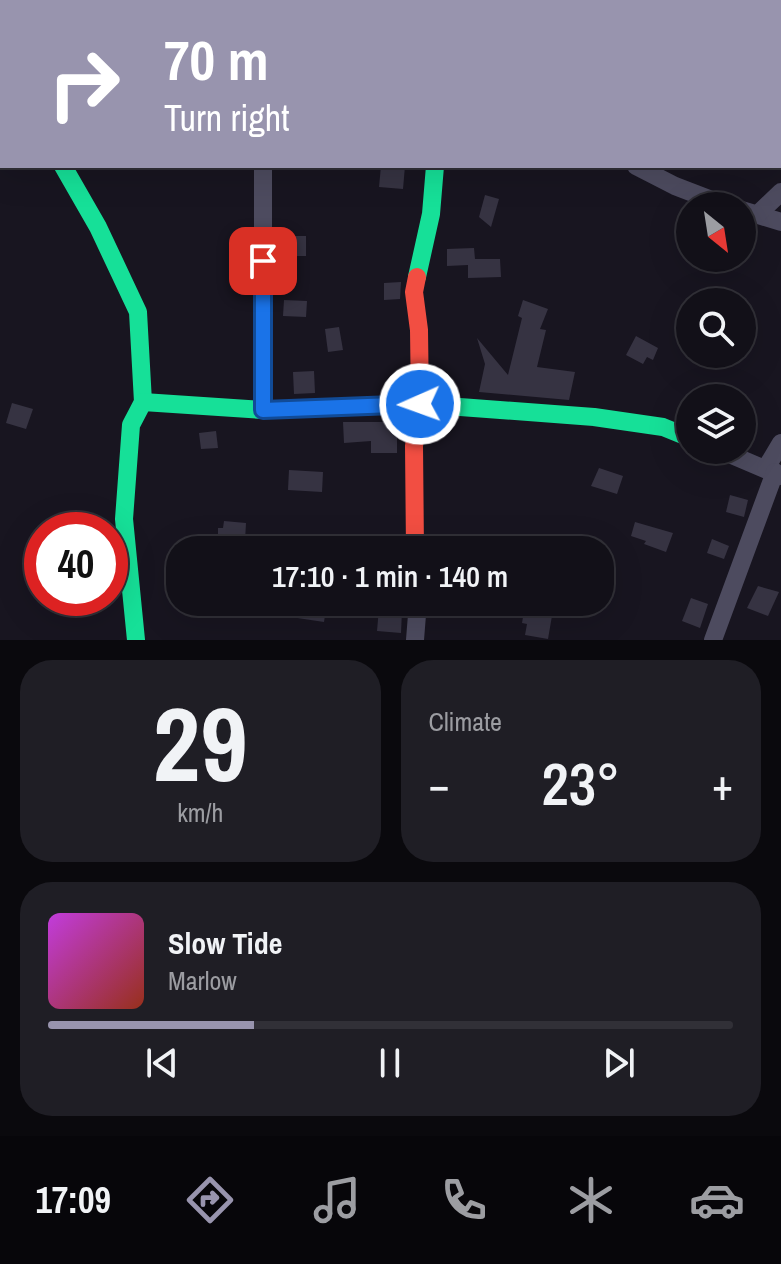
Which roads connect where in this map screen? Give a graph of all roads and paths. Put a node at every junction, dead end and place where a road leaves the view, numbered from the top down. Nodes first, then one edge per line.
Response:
1 (64, 168) edge
2 (263, 168) edge
3 (435, 168) edge
4 (640, 168) edge
5 (691, 192) edge
6 (781, 192) edge
7 (756, 207) edge
8 (756, 213) edge
9 (781, 222) edge
10 (143, 402) junction
11 (420, 404) junction
12 (263, 410) junction
13 (676, 432) edge
14 (781, 443) edge
15 (754, 464) edge
16 (774, 472) edge
17 (415, 536) edge
18 (417, 616) edge
19 (136, 640) edge
20 (415, 640) edge
21 (713, 640) edge

1 - 10 street
2 - 12 street
3 - 11 street
4 - 5 street
6 - 7 street
8 - 9 street
10 - 12 street
10 - 19 street
11 - 12 street
11 - 13 street
11 - 17 street
14 - 16 street
15 - 16 street
16 - 21 street
18 - 20 street

